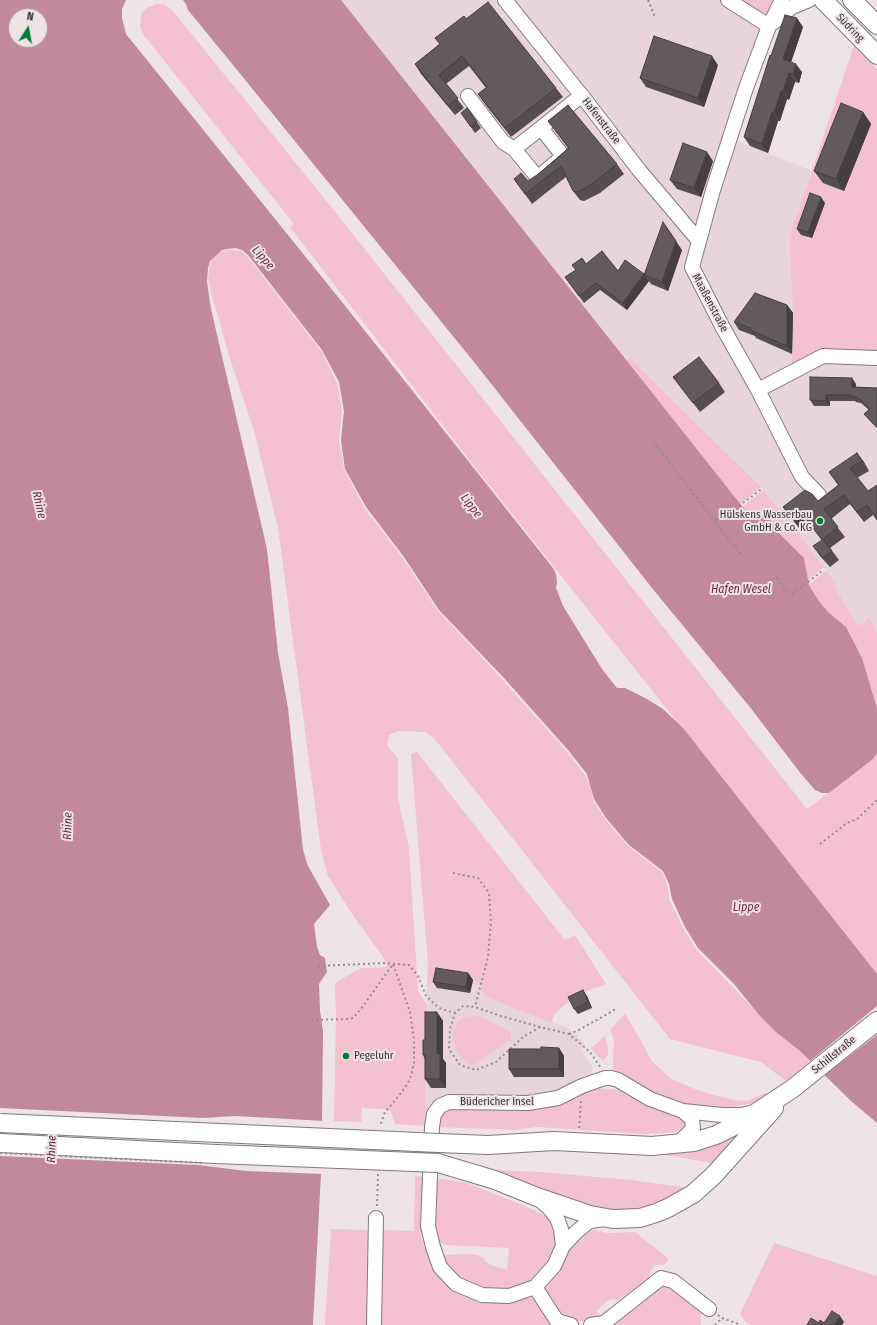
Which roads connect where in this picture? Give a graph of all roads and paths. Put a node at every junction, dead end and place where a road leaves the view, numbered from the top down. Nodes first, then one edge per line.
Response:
1 (505, 0) edge
2 (648, 0) edge
3 (728, 0) edge
4 (782, 0) edge
5 (810, 0) edge
6 (823, 0) edge
7 (852, 0) edge
8 (655, 17) dead end
9 (877, 25) edge
10 (769, 26) junction
11 (877, 55) edge
12 (468, 96) dead end
13 (582, 96) junction
14 (541, 128) junction
15 (514, 149) junction
16 (699, 241) junction
17 (877, 358) edge
18 (758, 390) junction
19 (654, 442) dead end
20 (763, 488) dead end
21 (819, 495) dead end
22 (715, 520) junction
23 (743, 557) dead end
24 (822, 571) dead end
25 (776, 578) dead end
26 (877, 800) edge
27 (820, 844) dead end
28 (453, 873) dead end
29 (393, 964) junction
30 (318, 966) dead end
31 (475, 1007) junction
32 (616, 1009) dead end
33 (455, 1013) junction
34 (311, 1020) dead end
35 (877, 1021) edge
36 (540, 1027) junction
37 (569, 1034) junction
38 (604, 1078) junction
39 (582, 1086) junction
40 (792, 1089) junction
41 (683, 1111) junction
42 (757, 1112) junction
43 (0, 1123) edge
44 (380, 1131) dead end
45 (579, 1131) dead end
46 (0, 1143) edge
47 (677, 1144) junction
48 (378, 1174) dead end
49 (537, 1197) junction
50 (376, 1218) joint
51 (613, 1219) junction
52 (563, 1246) junction
53 (535, 1287) junction
54 (709, 1309) joint
55 (722, 1318) junction
56 (557, 1323) edge
57 (374, 1325) edge
58 (572, 1325) edge
59 (591, 1325) edge
60 (715, 1325) edge
61 (741, 1325) edge

1 - 13 street, Hafenstraße
2 - 8 path
3 - 10 street
4 - 10 street, Maaßenstraße
5 - 10 street
6 - 11 main road, Südring
7 - 9 main road, Südring
10 - 16 street, Maaßenstraße
12 - 15 street
13 - 14 street
13 - 16 street, Hafenstraße
14 - 15 street
14 - 15 street
16 - 18 street, Maaßenstraße
17 - 18 street
18 - 21 street, Maaßenstraße
19 - 22 path
20 - 22 path
22 - 23 path
24 - 25 path
26 - 27 path
28 - 31 path
29 - 30 path
29 - 33 path
29 - 34 path
29 - 44 path
31 - 33 path
31 - 36 path
32 - 37 path
33 - 36 path
35 - 40 main road, Schillstraße
36 - 37 path
37 - 38 path
38 - 39 street, Büdericher Insel
38 - 41 street
39 - 45 path
39 - 53 street, Büdericher Insel
40 - 42 main road
40 - 51 main road
41 - 42 street
41 - 47 street
42 - 47 main road
43 - 47 main road, bridge
46 - 49 main road, bridge
48 - 50 path
49 - 51 main road
49 - 52 street
50 - 57 street
51 - 52 street
52 - 53 street
53 - 56 street
54 - 55 path
54 - 59 street
55 - 60 path
55 - 61 path
56 - 58 street

